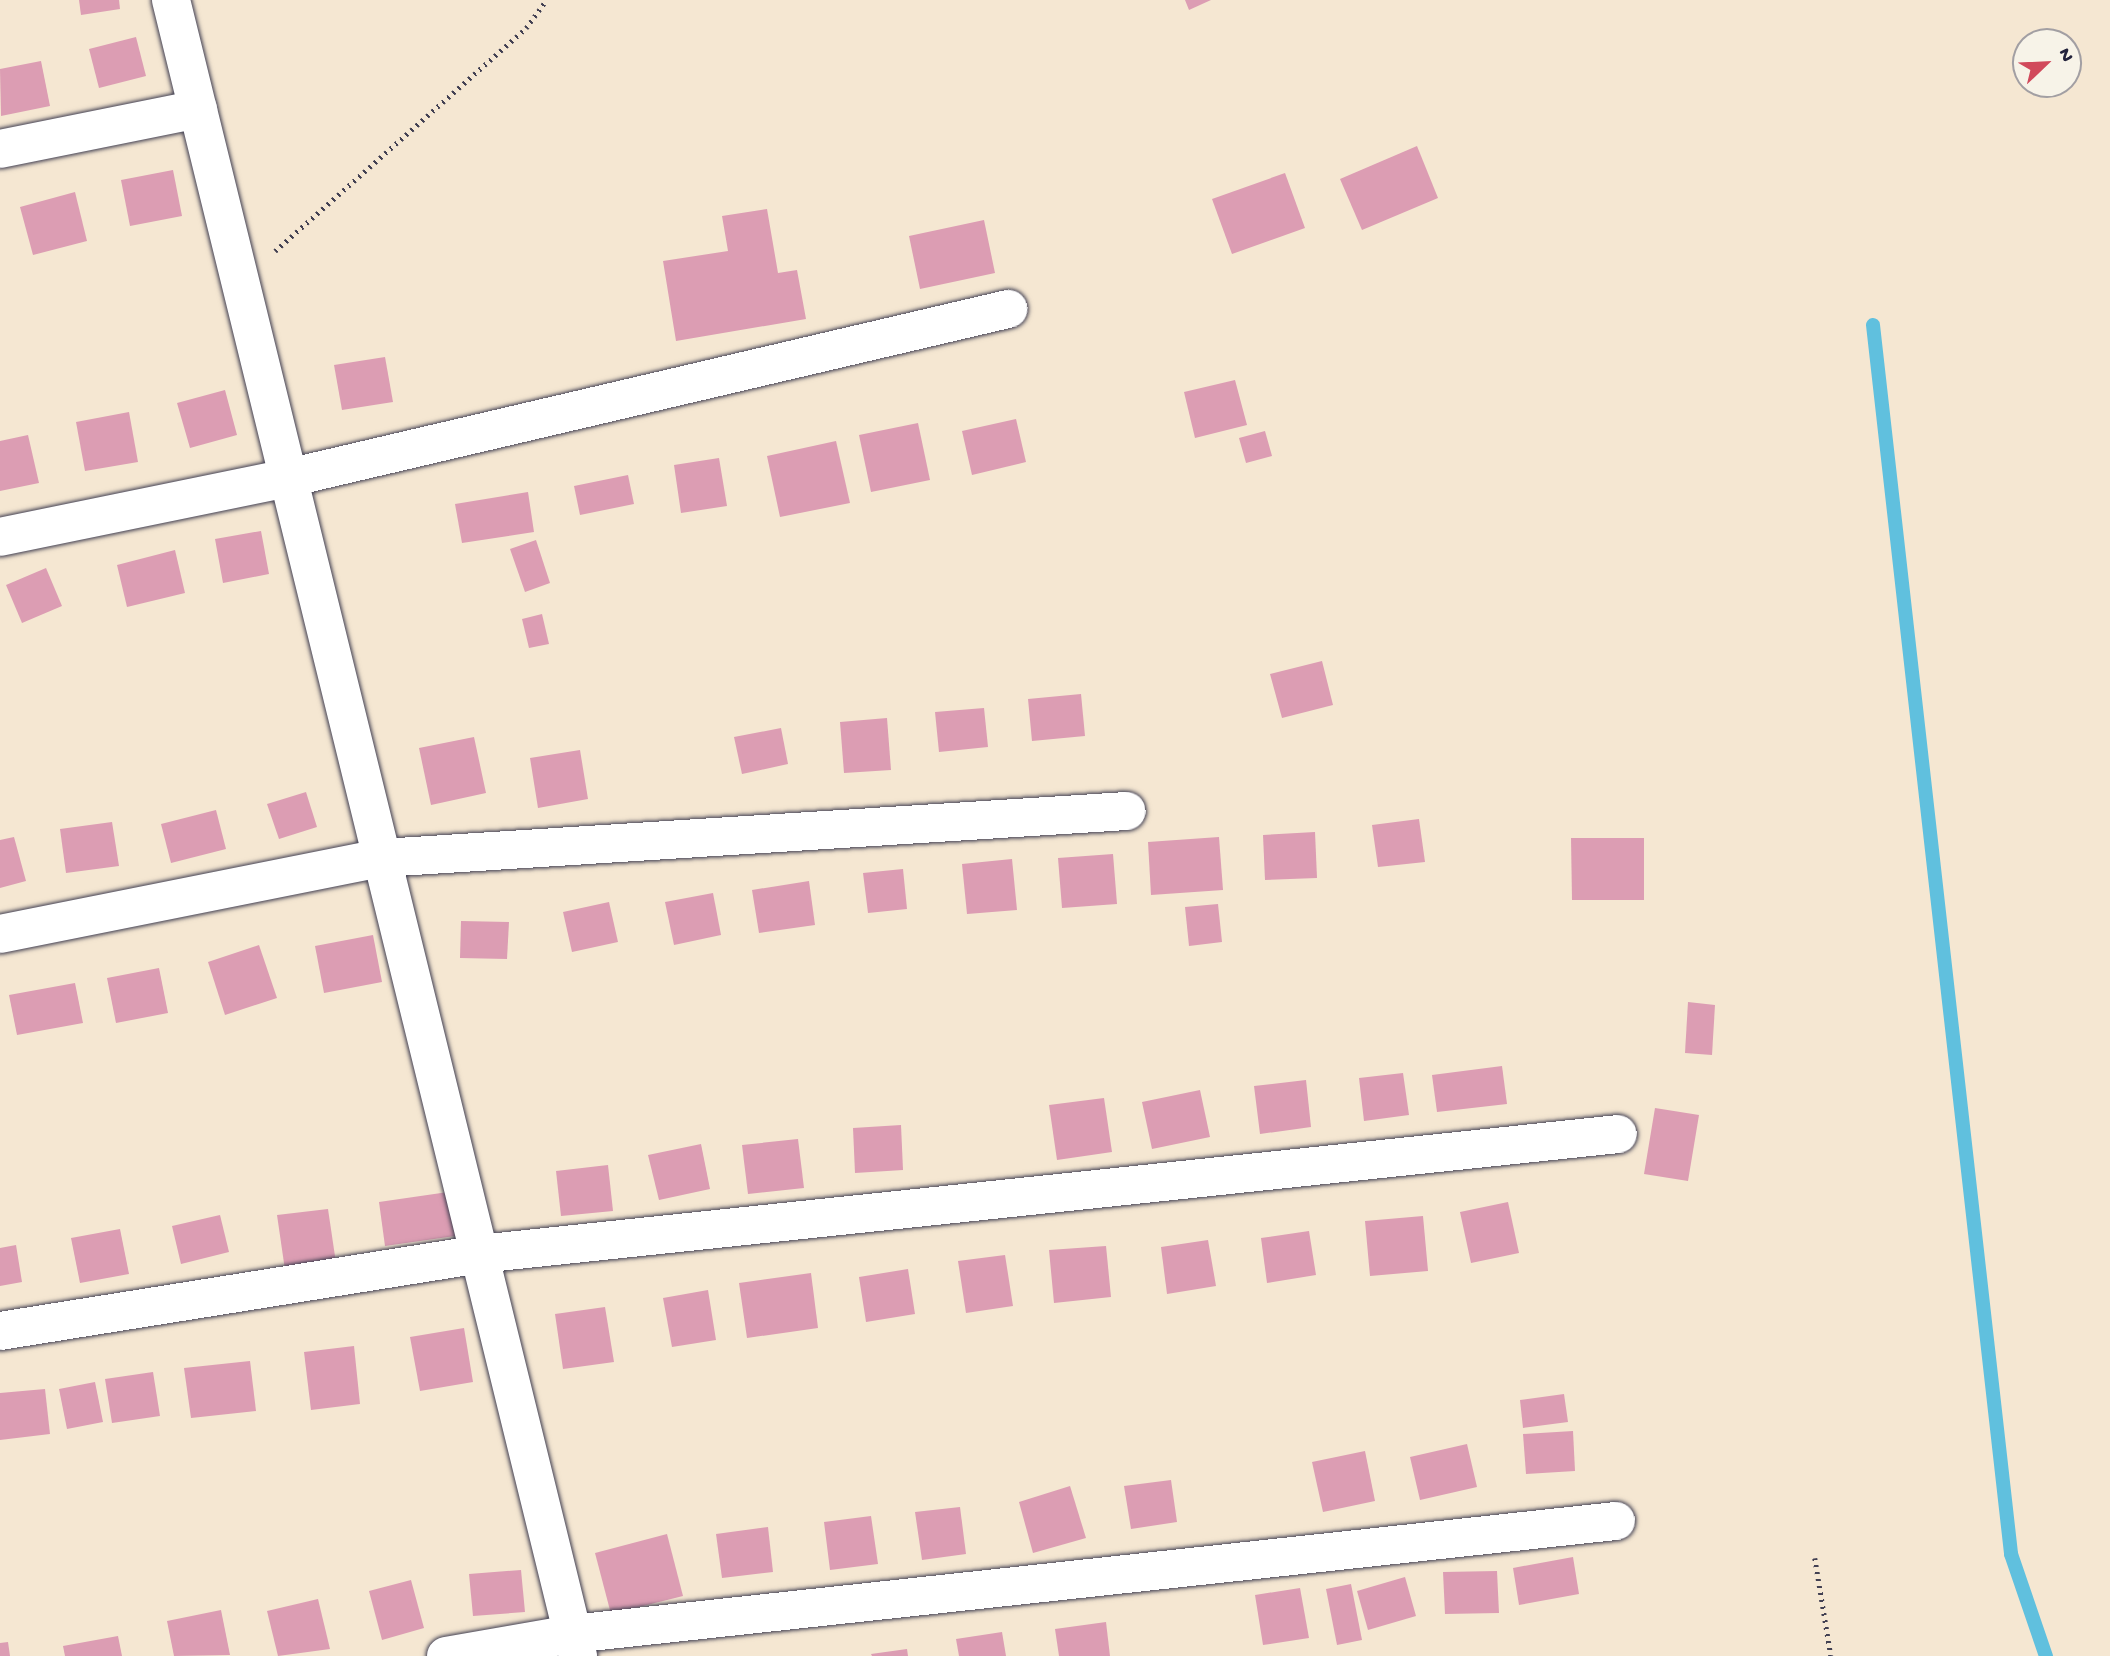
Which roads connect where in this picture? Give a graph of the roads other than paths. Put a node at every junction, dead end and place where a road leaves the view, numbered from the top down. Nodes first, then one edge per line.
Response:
1 (171, 0) edge
2 (198, 110) junction
3 (0, 149) edge
4 (1008, 309) dead end
5 (288, 478) junction
6 (0, 537) edge
7 (1127, 811) dead end
8 (382, 858) junction
9 (0, 934) edge
10 (1618, 1134) dead end
11 (479, 1254) junction
12 (0, 1331) edge
13 (1616, 1521) dead end
14 (575, 1645) edge
15 (446, 1656) edge

1 - 2 street
2 - 3 street
2 - 5 street
4 - 5 street
5 - 6 street
5 - 8 street
7 - 8 street
8 - 9 street
8 - 11 street
10 - 11 street
11 - 12 street
11 - 14 street
13 - 14 street
14 - 15 street

